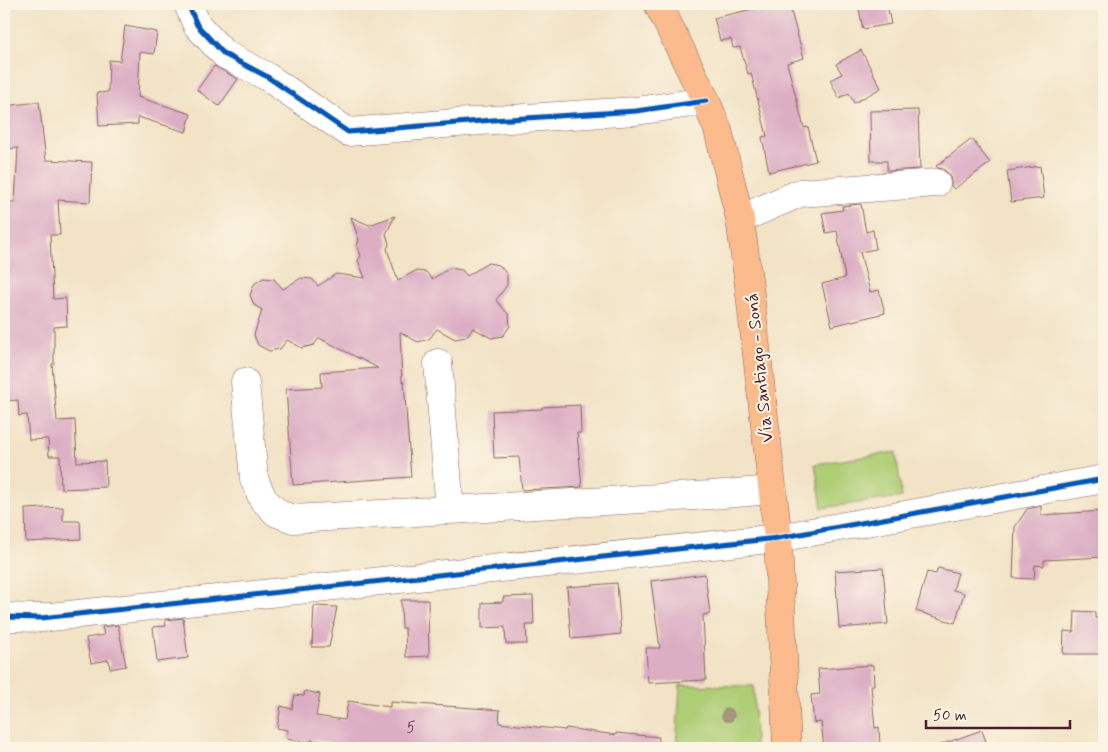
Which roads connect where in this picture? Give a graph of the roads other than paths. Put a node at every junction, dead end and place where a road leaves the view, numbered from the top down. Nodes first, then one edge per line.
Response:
1 (188, 4) edge
2 (658, 4) edge
3 (706, 101) junction
4 (936, 183) dead end
5 (740, 219) junction
6 (438, 362) dead end
7 (245, 382) dead end
8 (1104, 479) edge
9 (773, 490) junction
10 (450, 510) junction
11 (778, 538) junction
12 (4, 617) edge
13 (786, 748) edge

1 - 3 street
2 - 3 main road, Vía Santiago - Soná
3 - 5 main road, Vía Santiago - Soná
4 - 5 street
5 - 9 main road, Vía Santiago - Soná
6 - 10 street
7 - 10 street
8 - 11 street
9 - 10 street
9 - 11 main road, Vía Santiago - Soná
11 - 12 street
11 - 13 main road, Vía Santiago - Soná

